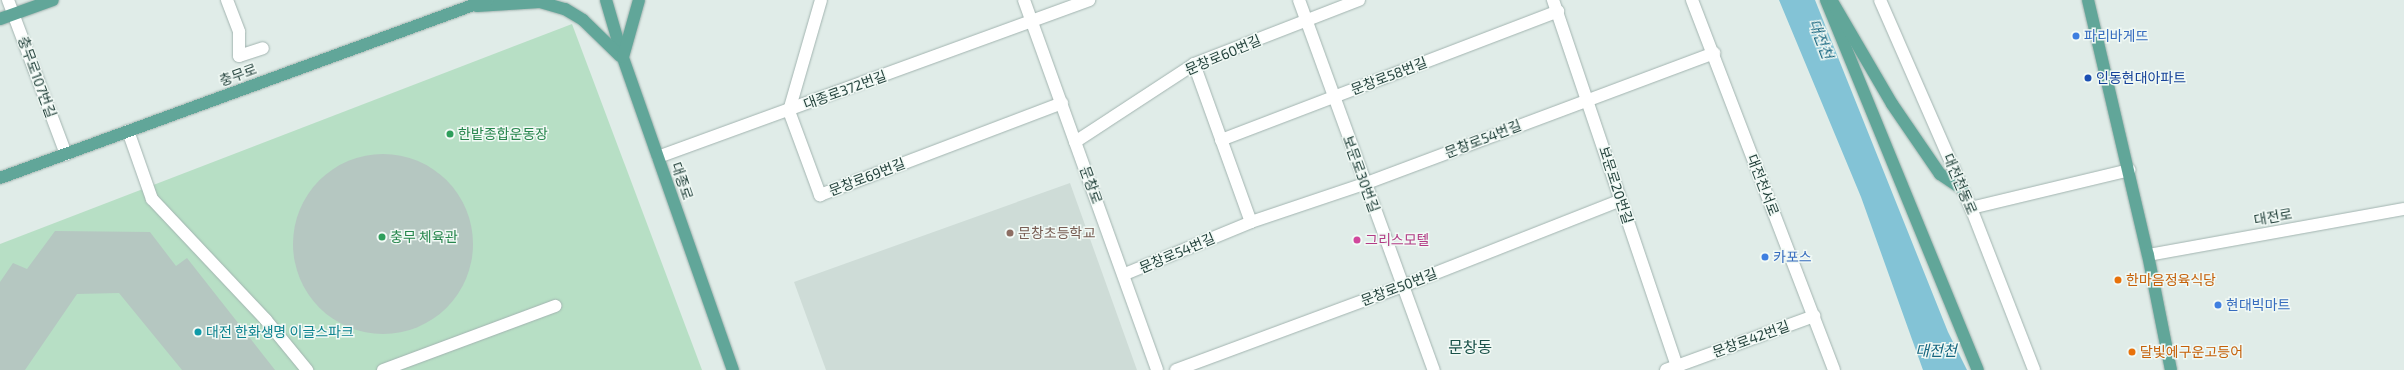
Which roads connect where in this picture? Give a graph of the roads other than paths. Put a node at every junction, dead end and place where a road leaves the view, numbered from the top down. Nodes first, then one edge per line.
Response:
1 (8, 0) edge
2 (52, 0) edge
3 (227, 0) edge
4 (487, 0) edge
5 (606, 0) edge
6 (639, 0) edge
7 (821, 0) edge
8 (1024, 0) edge
9 (1089, 0) edge
10 (1299, 0) edge
11 (1360, 0) edge
12 (1692, 0) edge
13 (1826, 0) edge
14 (1831, 0) edge
15 (1880, 0) edge
16 (2088, 0) edge
17 (473, 3) edge
18 (1555, 6) edge
19 (14, 14) junction
20 (0, 19) edge
21 (1306, 20) junction
22 (1031, 21) junction
23 (263, 48) dead end
24 (1714, 53) junction
25 (622, 58) junction
26 (1194, 64) junction
27 (1334, 98) junction
28 (1589, 99) junction
29 (1062, 103) junction
30 (789, 111) junction
31 (128, 131) junction
32 (1220, 140) junction
33 (1075, 142) junction
34 (66, 154) junction
35 (658, 157) junction
36 (2129, 170) junction
37 (0, 178) edge
38 (1364, 184) junction
39 (1962, 189) junction
40 (1621, 200) junction
41 (1971, 208) junction
42 (2404, 209) edge
43 (1251, 222) junction
44 (2148, 255) junction
45 (1125, 274) junction
46 (1403, 286) junction
47 (554, 306) dead end
48 (1814, 316) junction
49 (1674, 369) edge
50 (307, 370) edge
51 (383, 370) edge
52 (733, 370) edge
53 (1157, 370) edge
54 (1176, 370) edge
55 (1434, 370) edge
56 (1834, 370) edge
57 (1978, 370) edge
58 (2034, 370) edge
59 (2171, 370) edge

1 - 19 street, 충무로107번길
2 - 19 main road
3 - 23 street
4 - 17 main road, 충무로
5 - 25 main road, 대종로
6 - 25 main road
7 - 30 street
8 - 22 street, 문창로
9 - 22 street, 대종로372번길
10 - 21 street, 보문로30번길
11 - 21 street, 문창로60번길
12 - 24 street, 대전천서로
13 - 57 main road
14 - 39 main road
15 - 39 street, 대전천동로
16 - 36 main road
17 - 25 main road
17 - 31 main road, 충무로
18 - 27 street, 문창로58번길
18 - 28 street, 보문로20번길
19 - 20 main road
19 - 34 street, 충무로107번길
21 - 26 street, 문창로60번길
21 - 27 street, 보문로30번길
22 - 29 street, 문창로
22 - 30 street, 대종로372번길
24 - 28 street, 문창로54번길
24 - 48 street, 대전천서로
25 - 35 main road, 대종로
26 - 32 street
26 - 33 street, 문창로60번길
27 - 32 street, 문창로58번길
27 - 38 street, 보문로30번길
28 - 38 street, 문창로54번길
28 - 40 street, 보문로20번길
29 - 30 street, 문창로69번길
29 - 33 street, 문창로
30 - 35 street, 대종로372번길
31 - 34 main road, 충무로
31 - 50 street
32 - 43 street
33 - 45 street, 문창로
34 - 37 main road, 충무로
35 - 52 main road, 대종로
36 - 41 street
36 - 44 main road
38 - 43 street, 문창로54번길
38 - 46 street, 보문로30번길
39 - 41 street, 대전천동로
40 - 46 street, 문창로50번길
40 - 49 street, 보문로20번길
41 - 58 street, 대전천동로
42 - 44 street, 대전로
43 - 45 street, 문창로54번길
44 - 59 main road
45 - 53 street, 문창로
46 - 54 street, 문창로50번길
46 - 55 street, 보문로30번길
47 - 51 street
48 - 49 street, 문창로42번길
48 - 56 street, 대전천서로

